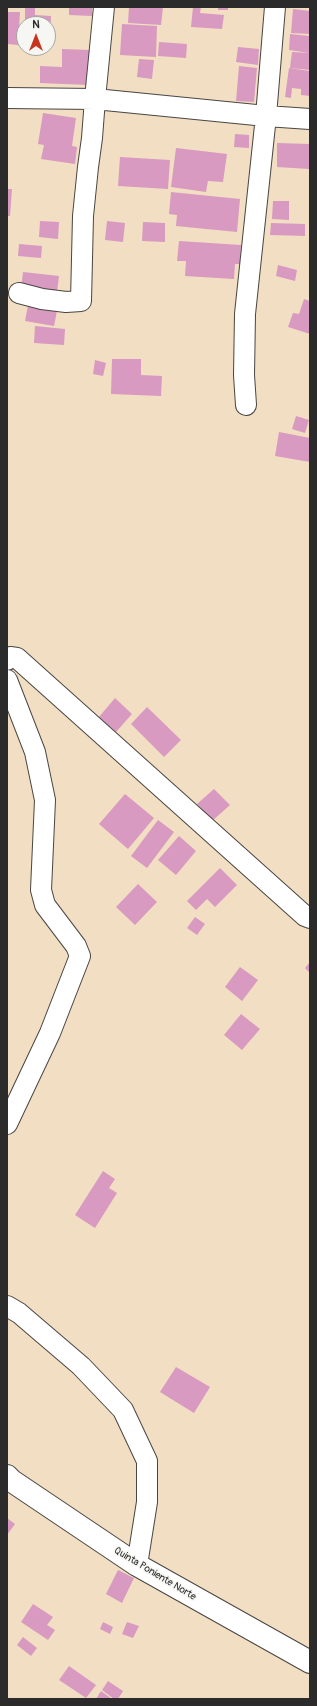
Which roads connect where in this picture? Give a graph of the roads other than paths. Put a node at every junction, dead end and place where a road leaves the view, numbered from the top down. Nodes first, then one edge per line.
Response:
1 (104, 7) edge
2 (275, 7) edge
3 (7, 98) edge
4 (95, 99) junction
5 (266, 116) junction
6 (310, 119) edge
7 (18, 293) dead end
8 (246, 406) dead end
9 (7, 660) edge
10 (7, 680) edge
11 (310, 918) edge
12 (7, 1124) edge
13 (7, 1306) edge
14 (7, 1476) edge
15 (136, 1565) junction
16 (310, 1662) edge

1 - 4 street
2 - 5 street
3 - 4 street
4 - 5 street
4 - 7 street
5 - 6 street
5 - 8 street
9 - 11 street
10 - 12 street
13 - 15 street
14 - 15 street, Quinta Poniente Norte
15 - 16 street, Quinta Poniente Norte

